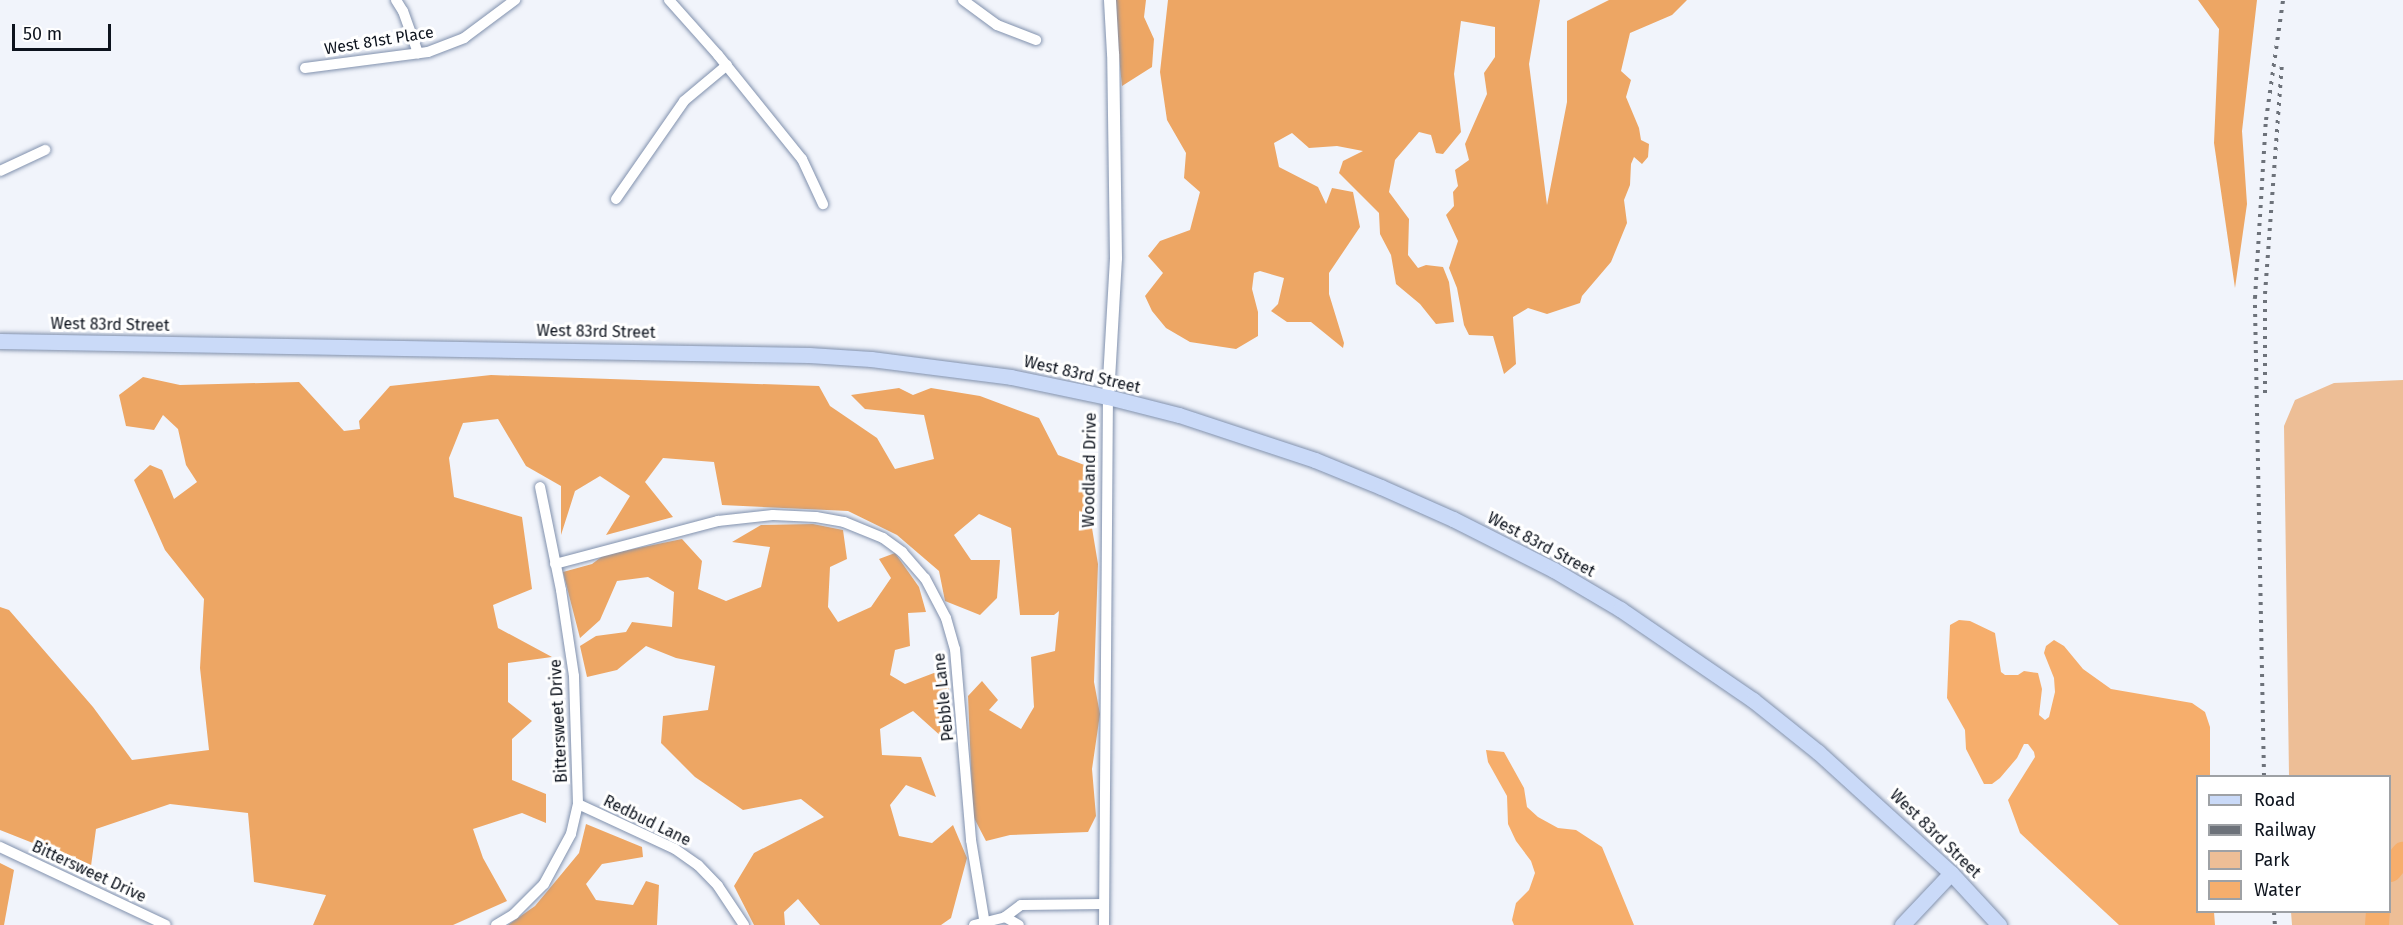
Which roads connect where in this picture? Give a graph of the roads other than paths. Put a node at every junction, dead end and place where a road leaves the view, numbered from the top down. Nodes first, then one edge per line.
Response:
1 (396, 0) edge
2 (515, 0) edge
3 (669, 0) edge
4 (963, 0) edge
5 (1110, 0) edge
6 (1036, 40) dead end
7 (417, 53) junction
8 (727, 65) junction
9 (305, 68) dead end
10 (45, 150) dead end
11 (0, 171) edge
12 (616, 199) dead end
13 (823, 204) dead end
14 (0, 341) edge
15 (1108, 397) junction
16 (540, 487) dead end
17 (555, 564) junction
18 (578, 804) junction
19 (0, 847) edge
20 (1951, 873) junction
21 (1104, 904) junction
22 (1005, 917) junction
23 (981, 924) edge
24 (166, 925) edge
25 (496, 925) edge
26 (744, 925) edge
27 (1019, 925) edge
28 (1104, 925) edge
29 (1902, 925) edge
30 (1999, 925) edge

1 - 7 street
2 - 7 street, West 81st Place
3 - 8 street
4 - 6 street
5 - 15 street, Woodland Drive
7 - 9 street, West 81st Place
8 - 12 street
8 - 13 street
10 - 11 street
14 - 15 main road, West 83rd Street
15 - 20 main road, West 83rd Street
15 - 21 street, Woodland Drive
16 - 17 street, Bittersweet Drive
17 - 18 street, Bittersweet Drive
17 - 23 street, Pebble Lane
18 - 25 street, Bittersweet Drive
18 - 26 street, Redbud Lane
19 - 24 street, Bittersweet Drive
20 - 29 main road
20 - 30 main road, West 83rd Street
21 - 22 street
21 - 28 street, Woodland Drive
22 - 23 street
22 - 27 street

